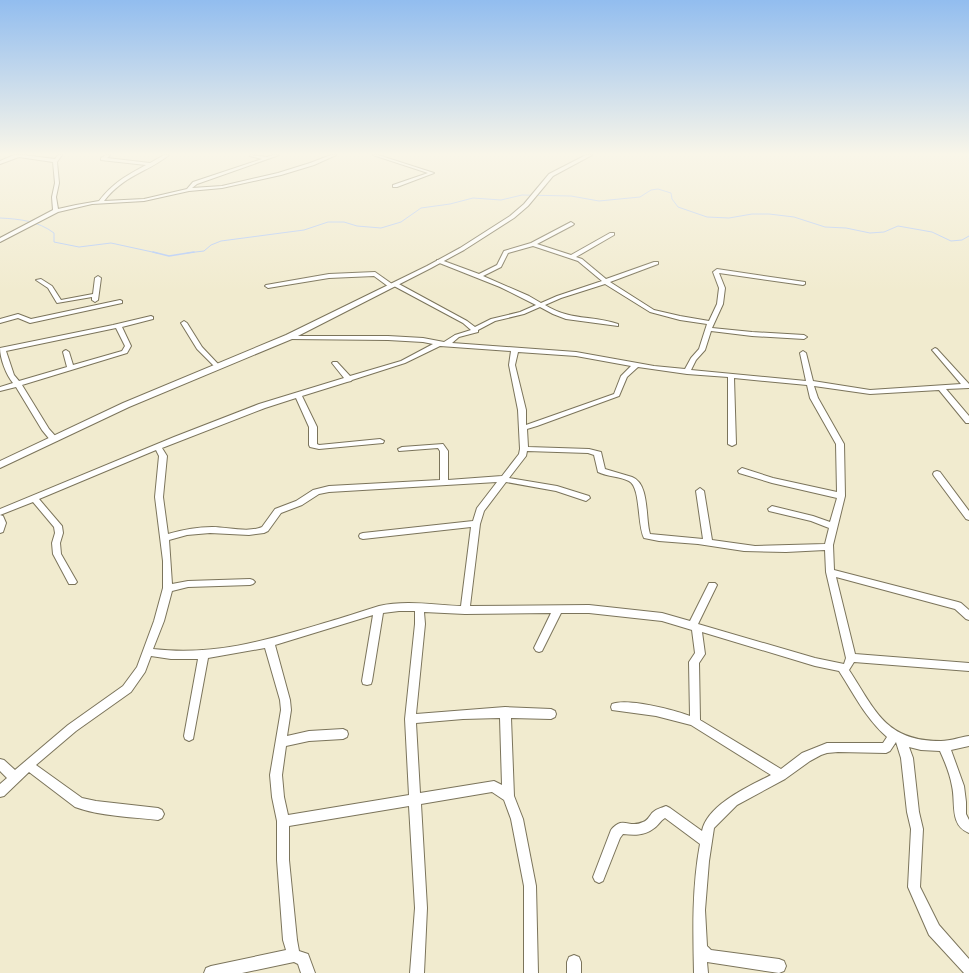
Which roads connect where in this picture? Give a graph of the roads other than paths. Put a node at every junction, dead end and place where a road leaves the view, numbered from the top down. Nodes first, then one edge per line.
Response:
1 (54, 200) edge
2 (135, 200) edge
3 (529, 200) edge
4 (101, 202) joint
5 (56, 212) junction
6 (571, 224) dead end
7 (612, 234) dead end
8 (0, 240) edge
9 (533, 244) junction
10 (572, 258) junction
11 (439, 261) junction
12 (656, 263) dead end
13 (479, 276) junction
14 (98, 278) dead end
15 (39, 280) dead end
16 (606, 282) junction
17 (803, 283) dead end
18 (268, 286) dead end
19 (393, 286) junction
20 (95, 295) junction
21 (120, 302) dead end
22 (542, 304) junction
23 (94, 307) junction
24 (151, 318) dead end
25 (0, 321) edge
26 (184, 323) dead end
27 (616, 325) dead end
28 (710, 326) junction
29 (119, 327) junction
30 (475, 329) junction
31 (289, 337) junction
32 (804, 337) dead end
33 (443, 344) junction
34 (516, 349) junction
35 (1, 350) edge
36 (935, 350) dead end
37 (66, 352) dead end
38 (803, 353) dead end
39 (335, 363) dead end
40 (636, 365) junction
41 (217, 366) junction
42 (70, 367) junction
43 (687, 372) junction
44 (731, 376) junction
45 (349, 380) junction
46 (17, 383) junction
47 (810, 383) junction
48 (968, 386) edge
49 (940, 387) junction
50 (0, 389) edge
51 (298, 395) junction
52 (969, 421) edge
53 (524, 427) junction
54 (54, 439) junction
55 (380, 441) dead end
56 (732, 444) dead end
57 (158, 447) junction
58 (402, 449) dead end
59 (524, 449) junction
60 (0, 465) edge
61 (742, 471) dead end
62 (937, 474) dead end
63 (502, 479) junction
64 (444, 483) junction
65 (700, 491) dead end
66 (841, 496) junction
67 (34, 498) junction
68 (586, 498) dead end
69 (772, 509) dead end
70 (0, 512) edge
71 (969, 517) edge
72 (0, 518) edge
73 (476, 524) junction
74 (834, 527) junction
75 (0, 530) edge
76 (363, 536) dead end
77 (164, 538) junction
78 (708, 542) junction
79 (829, 547) junction
80 (830, 572) junction
81 (72, 582) dead end
82 (250, 582) dead end
83 (712, 585) dead end
84 (168, 588) junction
85 (419, 608) junction
86 (558, 609) junction
87 (380, 610) junction
88 (465, 610) junction
89 (969, 616) edge
90 (694, 627) junction
91 (268, 643) junction
92 (539, 648) dead end
93 (147, 652) junction
94 (204, 655) junction
95 (851, 658) junction
96 (969, 667) edge
97 (842, 668) junction
98 (367, 681) dead end
99 (616, 707) dead end
100 (505, 712) junction
101 (551, 714) dead end
102 (410, 720) junction
103 (695, 722) junction
104 (343, 734) dead end
105 (189, 736) dead end
106 (898, 739) junction
107 (969, 741) edge
108 (281, 742) junction
109 (944, 747) junction
110 (0, 764) edge
111 (28, 765) junction
112 (781, 775) junction
113 (15, 778) junction
114 (0, 792) edge
115 (508, 796) junction
116 (415, 800) junction
117 (158, 814) dead end
118 (283, 821) junction
119 (969, 827) edge
120 (705, 841) junction
121 (599, 877) dead end
122 (700, 947) junction
123 (294, 955) junction
124 (779, 966) dead end
125 (969, 969) edge
126 (211, 973) edge
127 (308, 973) edge
128 (416, 973) edge
129 (531, 973) edge
130 (701, 973) edge

1 - 5 street
2 - 4 street
3 - 11 main road
4 - 5 street
5 - 8 street
6 - 9 street
7 - 10 street
9 - 10 street
9 - 13 street
10 - 16 street
11 - 13 street
11 - 19 main road
12 - 16 street
13 - 22 street
14 - 20 street
15 - 20 street
16 - 22 street
16 - 28 street
17 - 28 street
18 - 19 street
19 - 30 street
19 - 31 main road
20 - 23 street
21 - 23 street
22 - 27 street
22 - 30 street
23 - 25 street
24 - 29 street
26 - 41 street
28 - 32 street
28 - 43 street
29 - 35 street
29 - 42 street
30 - 33 street
31 - 33 street
31 - 41 main road
33 - 34 street
33 - 45 street
34 - 40 street
34 - 53 street
35 - 46 street
36 - 48 street
37 - 42 street
38 - 47 street
39 - 45 street
40 - 43 street
40 - 53 street
41 - 54 main road
42 - 46 street
43 - 44 street
44 - 47 street
44 - 56 street
45 - 51 street
46 - 50 street
46 - 54 street
47 - 49 street
47 - 66 street
48 - 49 street
49 - 52 street
51 - 55 street
51 - 57 street
53 - 59 street
54 - 60 main road
57 - 67 street
57 - 77 street
58 - 64 street
59 - 63 street
59 - 78 street
61 - 66 street
62 - 71 street
63 - 64 street
63 - 68 street
63 - 73 street
64 - 77 street
65 - 78 street
66 - 74 street
67 - 70 street
67 - 81 street
69 - 74 street
72 - 75 street
73 - 76 street
73 - 88 street
74 - 79 street
77 - 84 street
78 - 79 street
79 - 80 street
80 - 89 street
80 - 95 street
82 - 84 street
83 - 90 street
84 - 93 street
85 - 87 street
85 - 88 street
85 - 102 street
86 - 88 street
86 - 90 street
86 - 92 street
87 - 91 street
87 - 98 street
90 - 97 street
90 - 103 street
91 - 94 street
91 - 108 street
93 - 94 street
93 - 111 street
94 - 105 street
95 - 96 street
95 - 97 street
97 - 106 street
99 - 103 street
100 - 101 street
100 - 102 street
100 - 115 street
102 - 116 street
103 - 112 street
104 - 108 street
106 - 109 street
106 - 112 street
106 - 125 street
107 - 109 street
108 - 118 street
109 - 119 street
110 - 113 street
111 - 113 street
111 - 117 street
112 - 120 street
113 - 114 street
115 - 116 street
115 - 129 street
116 - 118 street
116 - 128 street
118 - 123 street
120 - 121 street
120 - 122 street
122 - 124 street
122 - 130 street
123 - 126 street
123 - 127 street

